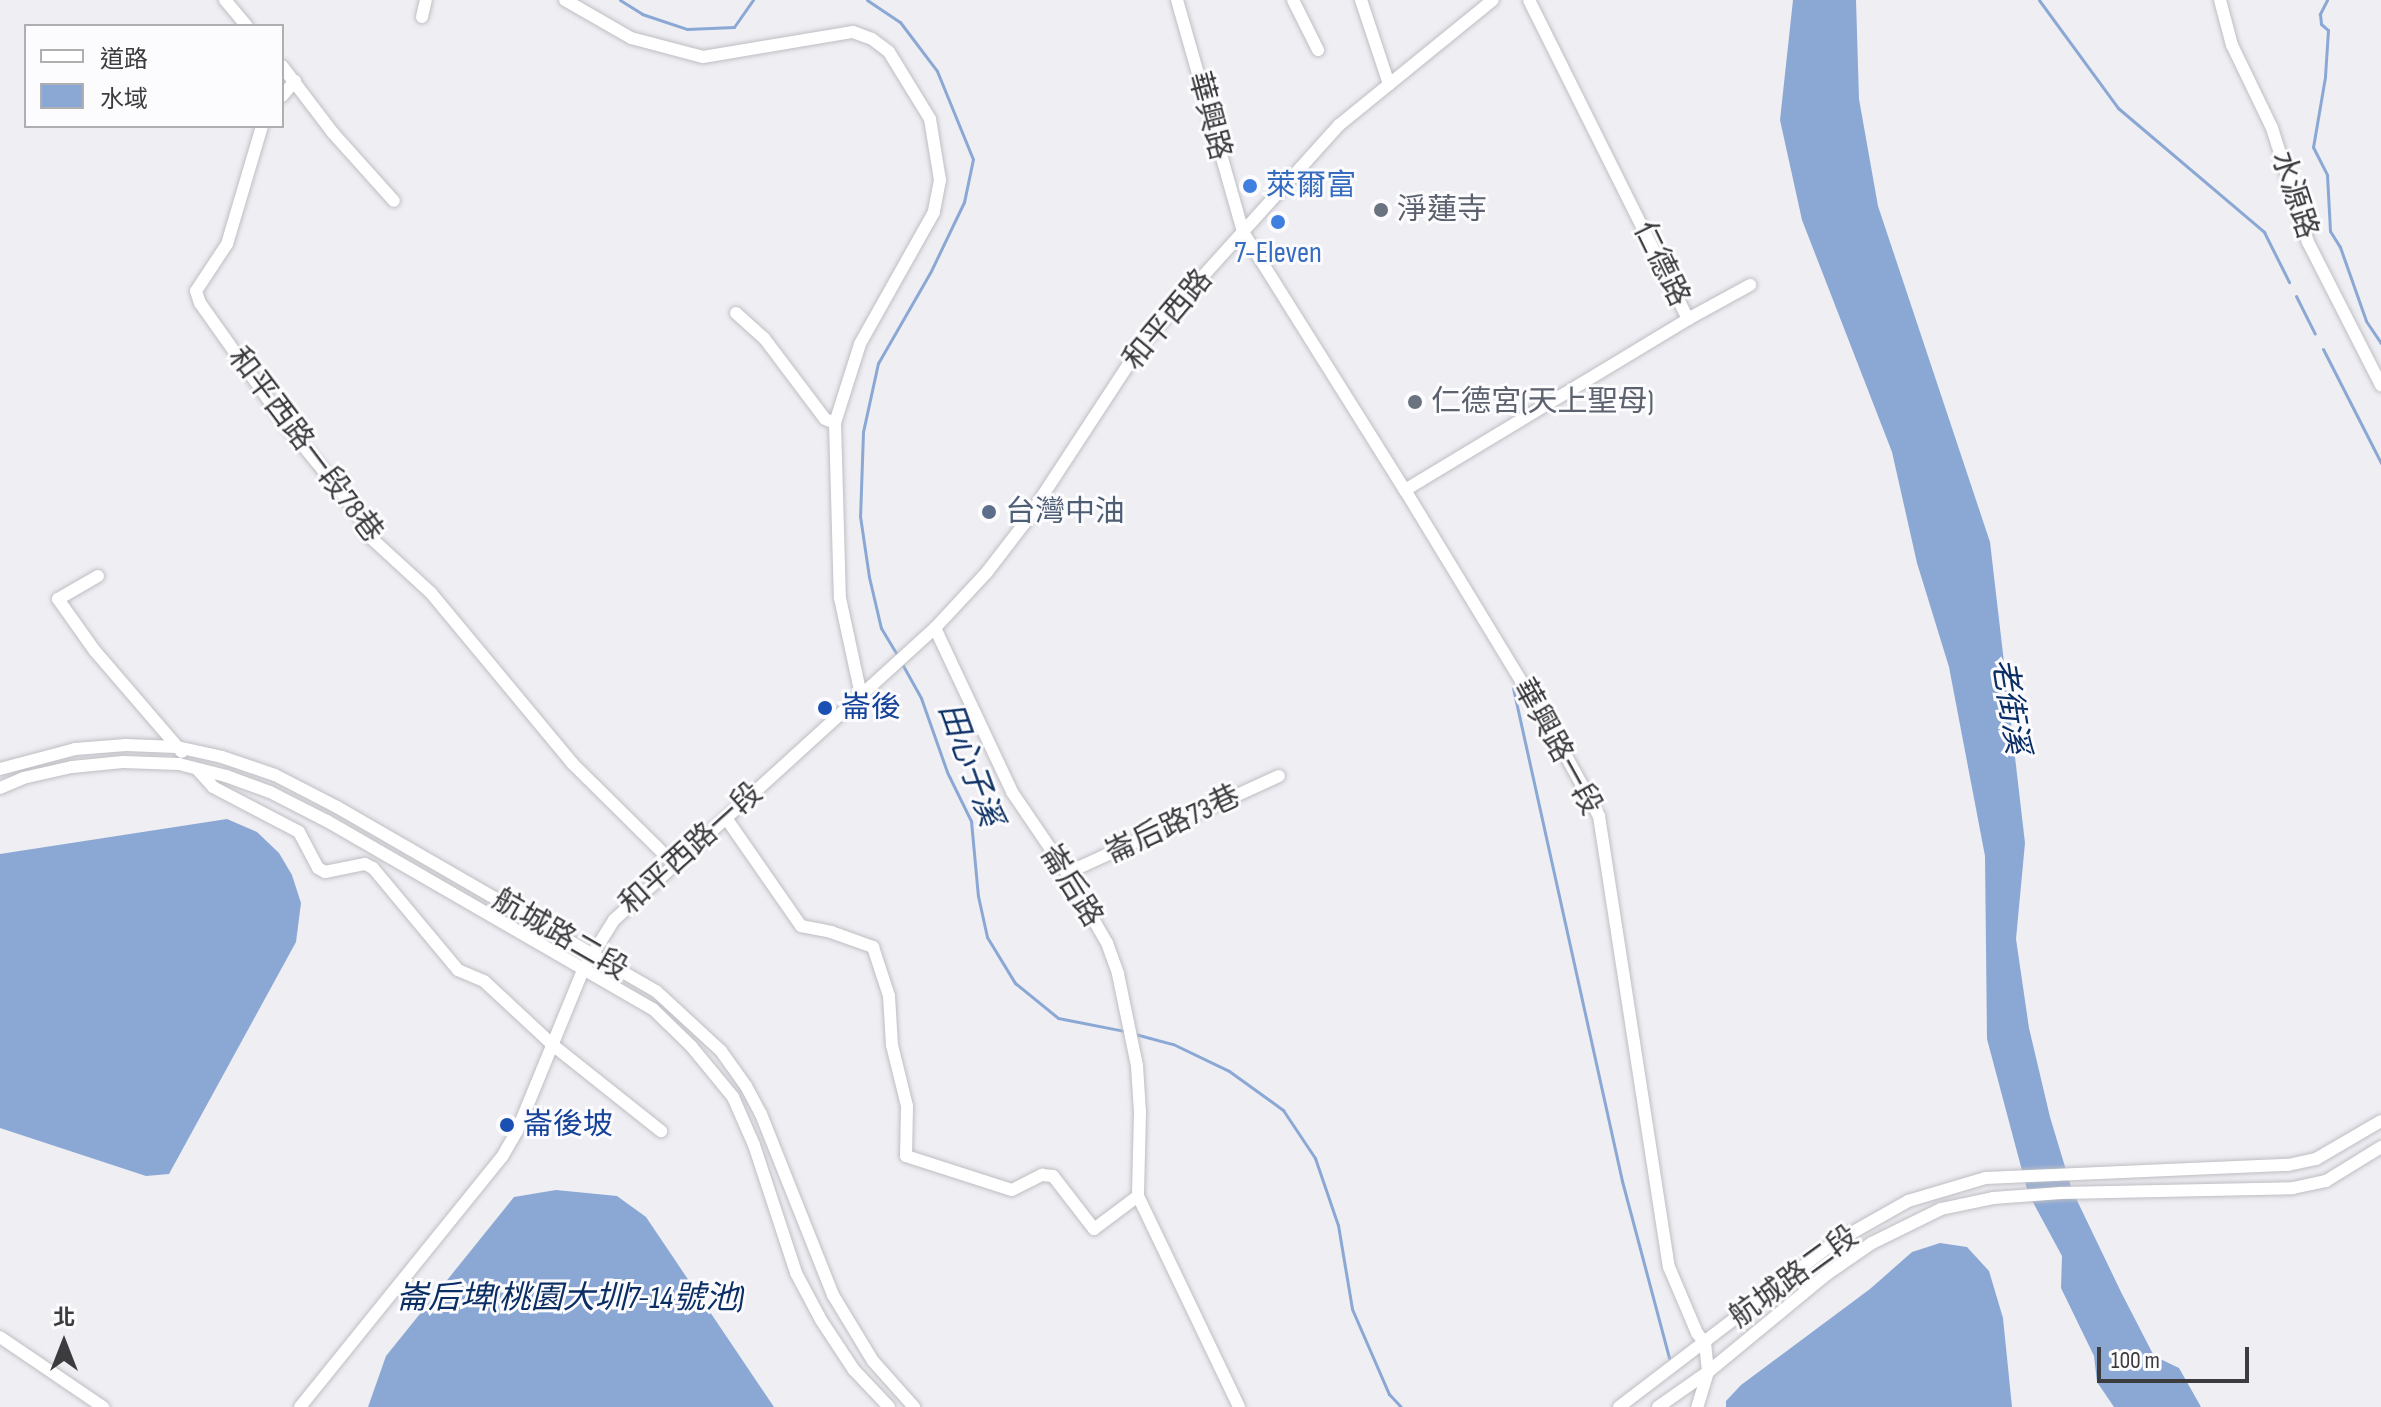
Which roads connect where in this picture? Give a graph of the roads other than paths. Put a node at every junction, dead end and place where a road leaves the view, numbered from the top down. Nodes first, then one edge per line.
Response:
1 (225, 0) edge
2 (426, 0) edge
3 (565, 0) edge
4 (1177, 0) edge
5 (1293, 0) edge
6 (1361, 0) edge
7 (1493, 0) edge
8 (1529, 0) edge
9 (2220, 0) edge
10 (422, 17) dead end
11 (245, 24) edge
12 (1318, 50) dead end
13 (284, 68) edge
14 (295, 81) junction
15 (1389, 84) junction
16 (284, 94) edge
17 (261, 128) edge
18 (394, 201) dead end
19 (1243, 232) junction
20 (1750, 285) dead end
21 (736, 313) dead end
22 (1688, 319) junction
23 (2381, 385) edge
24 (835, 423) junction
25 (1405, 490) junction
26 (98, 576) dead end
27 (935, 628) junction
28 (881, 676) joint
29 (861, 695) junction
30 (177, 747) junction
31 (0, 769) edge
32 (197, 769) junction
33 (1279, 776) dead end
34 (0, 788) edge
35 (726, 818) junction
36 (674, 864) junction
37 (1067, 873) junction
38 (593, 953) junction
39 (584, 968) junction
40 (553, 1045) junction
41 (2381, 1121) edge
42 (661, 1131) dead end
43 (2381, 1147) edge
44 (1138, 1196) junction
45 (0, 1337) edge
46 (1705, 1343) junction
47 (1708, 1372) junction
48 (103, 1407) edge
49 (300, 1407) edge
50 (889, 1407) edge
51 (914, 1407) edge
52 (1239, 1407) edge
53 (1619, 1407) edge
54 (1658, 1407) edge
55 (1697, 1407) edge

1 - 11 street
2 - 10 street
3 - 24 street
4 - 19 street, 華興路
5 - 12 street
6 - 15 street
7 - 15 street, 和平西路
8 - 22 street, 仁德路
9 - 23 street, 水源路
13 - 14 street
14 - 16 street
14 - 18 street
15 - 19 street, 和平西路
17 - 36 street, 和平西路一段78巷
19 - 25 street, 華興路一段
19 - 27 street, 和平西路
20 - 22 street
21 - 24 street
22 - 25 street, 仁德路
24 - 29 street
25 - 46 street, 華興路一段
26 - 30 street
27 - 28 street, 和平西路
27 - 37 street, 崙后路
28 - 29 street, 和平西路一段
29 - 35 street, 和平西路一段
30 - 31 street, 航城路二段
30 - 32 street
30 - 38 street, 航城路二段
32 - 34 street, 航城路二段
32 - 39 street, 航城路二段
32 - 40 street
33 - 37 street, 崙后路73巷
35 - 36 street, 和平西路一段
35 - 44 street
36 - 38 street, 和平西路一段
37 - 44 street, 崙后路
38 - 39 street, 和平西路一段
38 - 51 street, 航城路二段
39 - 40 street, 和平西路一段
39 - 50 street, 航城路二段
40 - 42 street
40 - 49 street, 和平西路一段
41 - 46 street, 航城路二段
43 - 47 street, 航城路二段
44 - 52 street
45 - 48 street
46 - 47 street, 華興路一段
46 - 53 street, 航城路二段
47 - 54 street, 航城路二段
47 - 55 street

